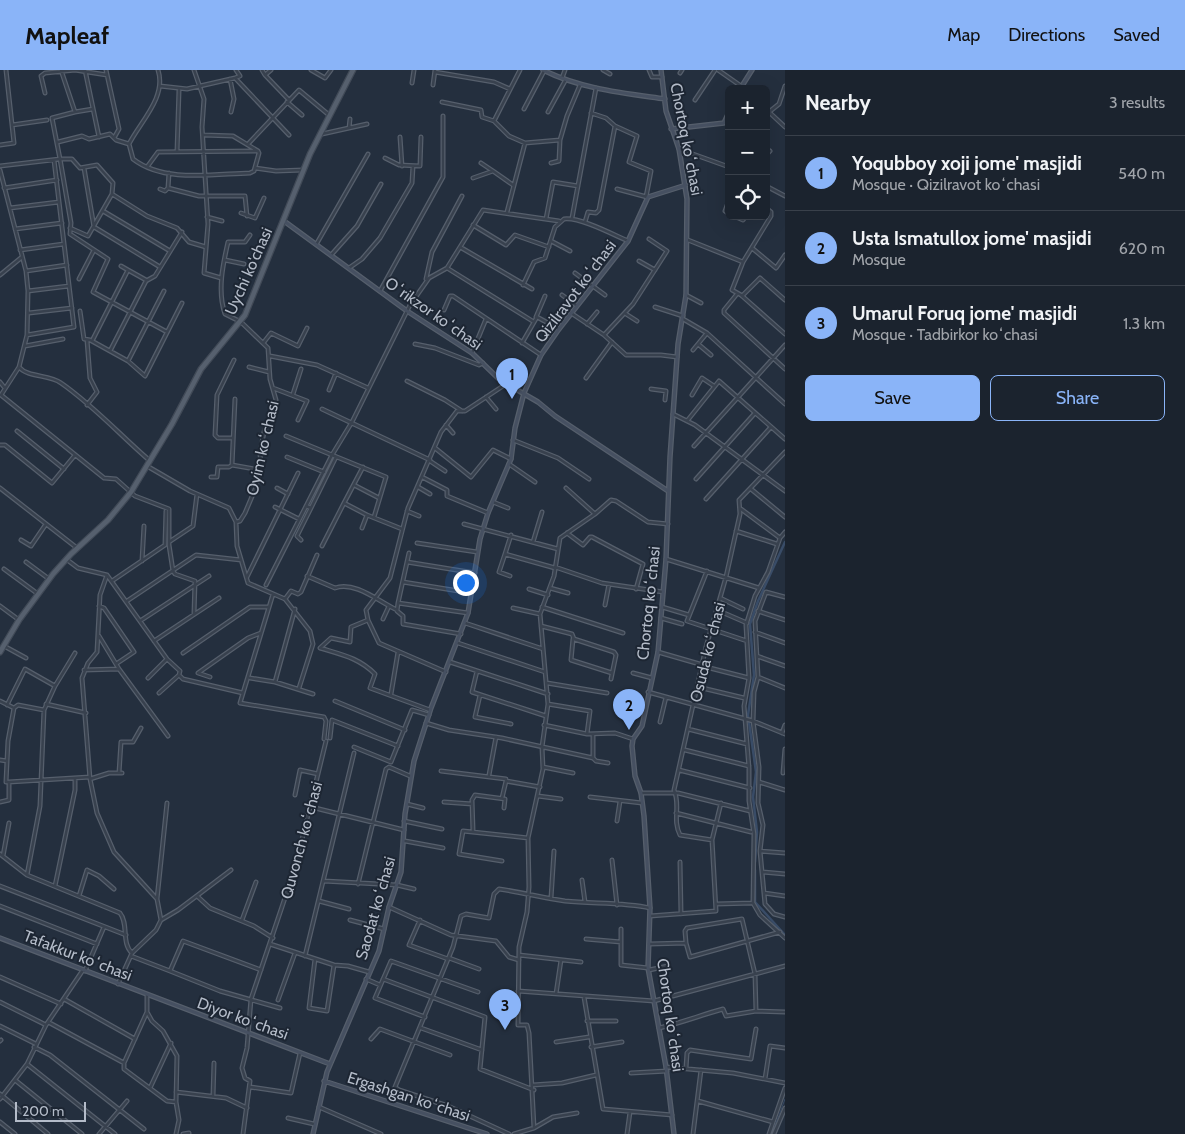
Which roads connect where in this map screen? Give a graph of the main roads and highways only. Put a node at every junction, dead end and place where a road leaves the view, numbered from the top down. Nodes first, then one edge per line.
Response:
1 (353, 70) edge
2 (543, 70) edge
3 (662, 70) edge
4 (752, 70) edge
5 (742, 85) edge
6 (665, 99) junction
7 (725, 121) edge
8 (671, 129) junction
9 (686, 185) junction
10 (284, 221) junction
11 (524, 393) junction
12 (668, 491) junction
13 (0, 652) edge
14 (426, 723) joint
15 (0, 938) edge
16 (147, 996) joint
17 (321, 1061) junction
18 (330, 1064) junction
19 (327, 1072) junction
20 (324, 1081) junction
21 (312, 1134) edge
22 (487, 1134) edge
23 (674, 1134) edge

1 - 10 main road, Uychi ko'chasi
2 - 6 main road
3 - 6 main road, Chortoq koʻchasi
4 - 5 main road
6 - 8 main road, Chortoq koʻchasi
7 - 8 main road
8 - 9 main road, Chortoq koʻchasi
9 - 11 main road, Qizilravot koʻchasi
9 - 12 main road, Chortoq koʻchasi
10 - 11 main road, Oʻrikzor koʻchasi
10 - 13 main road, Uychi ko'chasi
11 - 12 main road, Oʻrikzor koʻchasi
11 - 14 main road, Qizilravot koʻchasi
12 - 23 main road, Chortoq koʻchasi
14 - 18 main road, Saodat koʻchasi
15 - 16 main road, Tafakkur koʻchasi
16 - 17 main road, Diyor koʻchasi
17 - 18 main road, Diyor koʻchasi
17 - 19 main road
18 - 19 main road, Saodat koʻchasi
19 - 20 main road, Saodat koʻchasi
20 - 21 main road, Saodat koʻchasi
20 - 22 main road, Ergashgan koʻchasi

